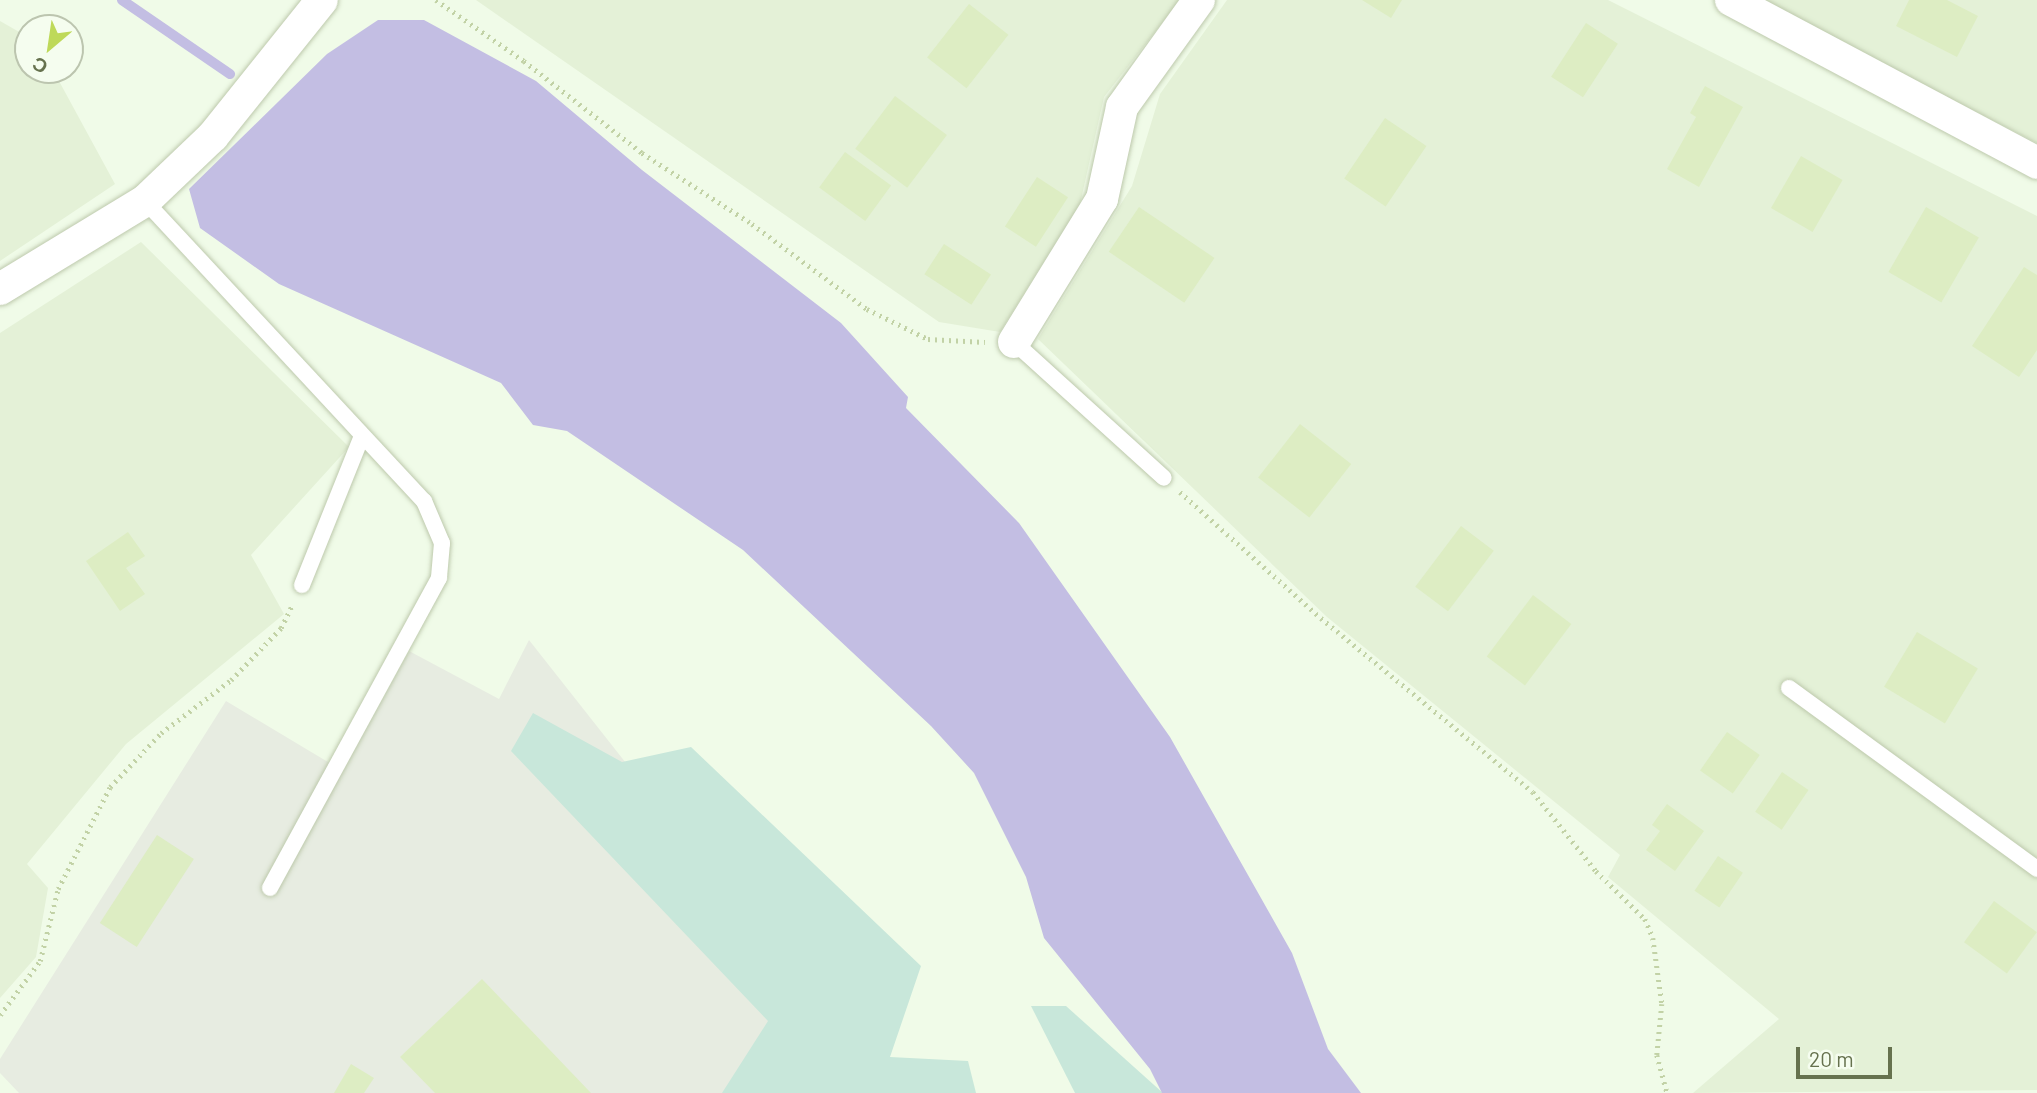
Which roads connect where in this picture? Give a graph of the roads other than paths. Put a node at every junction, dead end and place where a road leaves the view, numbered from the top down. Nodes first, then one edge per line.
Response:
1 (322, 0) edge
2 (1199, 0) edge
3 (1731, 0) edge
4 (2037, 163) edge
5 (145, 201) junction
6 (0, 289) edge
7 (1014, 342) joint
8 (361, 438) junction
9 (1164, 478) road end
10 (302, 585) road end
11 (1789, 688) dead end
12 (2037, 869) edge
13 (270, 888) dead end

1 - 5 street
2 - 7 street
3 - 4 street
5 - 6 street
5 - 8 lane
7 - 9 lane
8 - 10 lane
8 - 13 lane
11 - 12 lane

